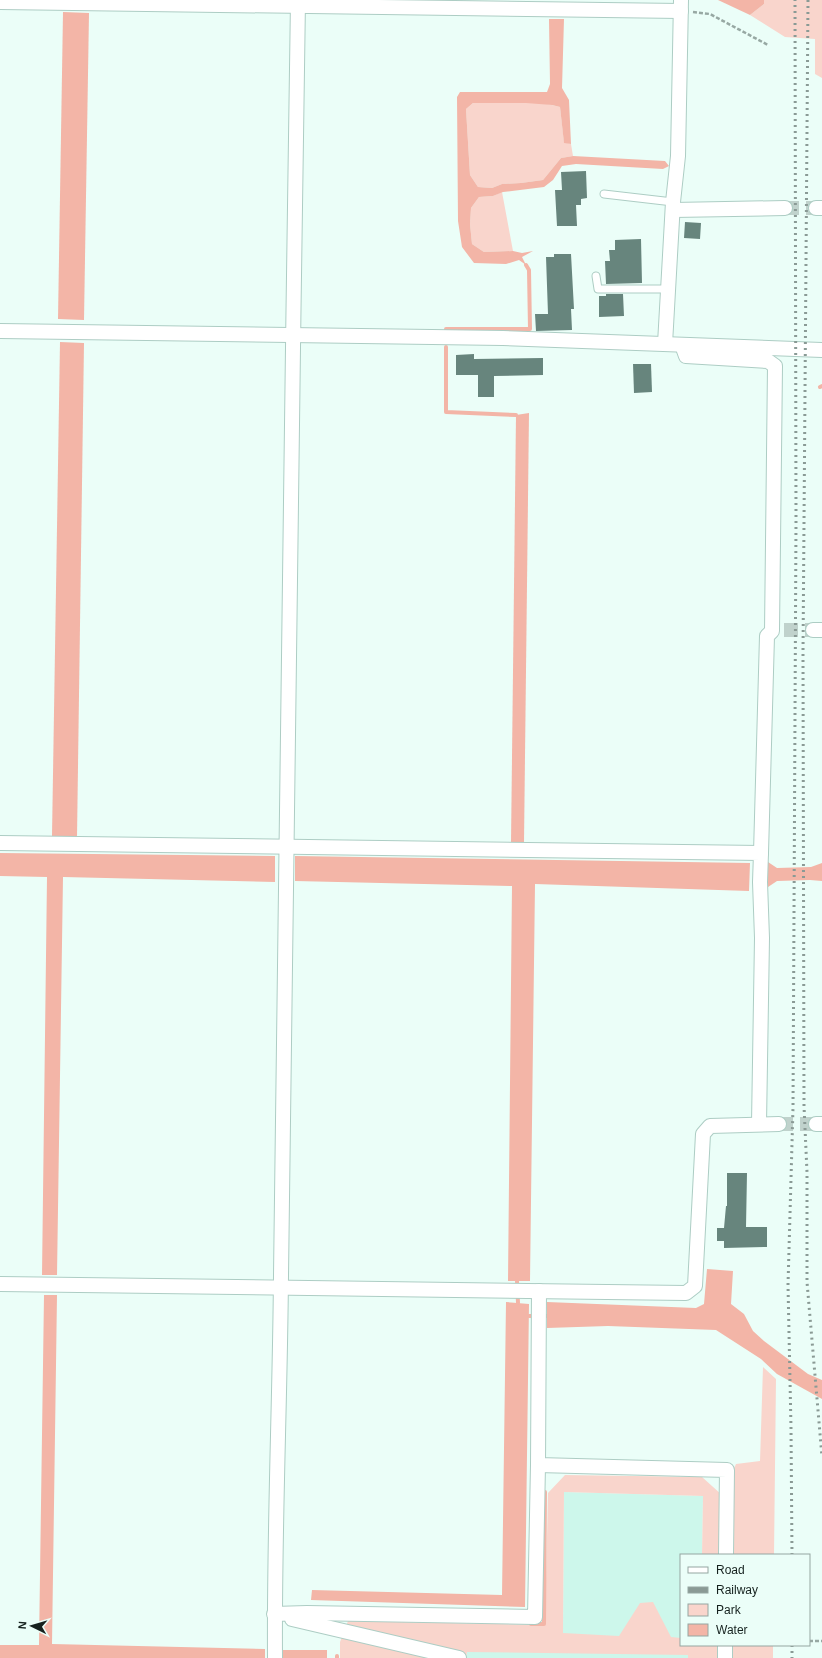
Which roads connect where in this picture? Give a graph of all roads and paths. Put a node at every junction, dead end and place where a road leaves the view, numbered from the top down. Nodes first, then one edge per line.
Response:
1 (0, 2) edge
2 (298, 3) edge
3 (681, 6) edge
4 (768, 45) dead end
5 (604, 194) dead end
6 (673, 206) junction
7 (785, 208) tunnel mouth
8 (596, 276) dead end
9 (667, 289) junction
10 (0, 331) edge
11 (293, 336) junction
12 (665, 344) junction
13 (682, 345) junction
14 (822, 350) edge
15 (0, 843) edge
16 (285, 847) junction
17 (761, 854) junction
18 (759, 1124) junction
19 (779, 1124) tunnel mouth
20 (0, 1284) edge
21 (281, 1287) junction
22 (539, 1291) junction
23 (538, 1465) junction
24 (726, 1554) edge
25 (274, 1614) junction
26 (810, 1641) edge
27 (822, 1641) edge
28 (725, 1646) edge
29 (275, 1658) edge
30 (459, 1658) edge
31 (725, 1658) edge

1 - 2 street
2 - 3 street
2 - 11 street
3 - 4 path
3 - 6 street
5 - 6 lane
6 - 7 street
6 - 9 street
8 - 9 lane
9 - 12 street
10 - 11 street
11 - 12 street
11 - 16 street
12 - 13 street
13 - 14 street
13 - 17 street
15 - 16 street
16 - 17 street
16 - 21 street
17 - 18 street
18 - 19 street
18 - 22 street
20 - 21 street
21 - 22 street
21 - 25 street
22 - 23 street
23 - 24 street
23 - 25 street
25 - 29 street
25 - 30 street
26 - 27 path
28 - 31 street

